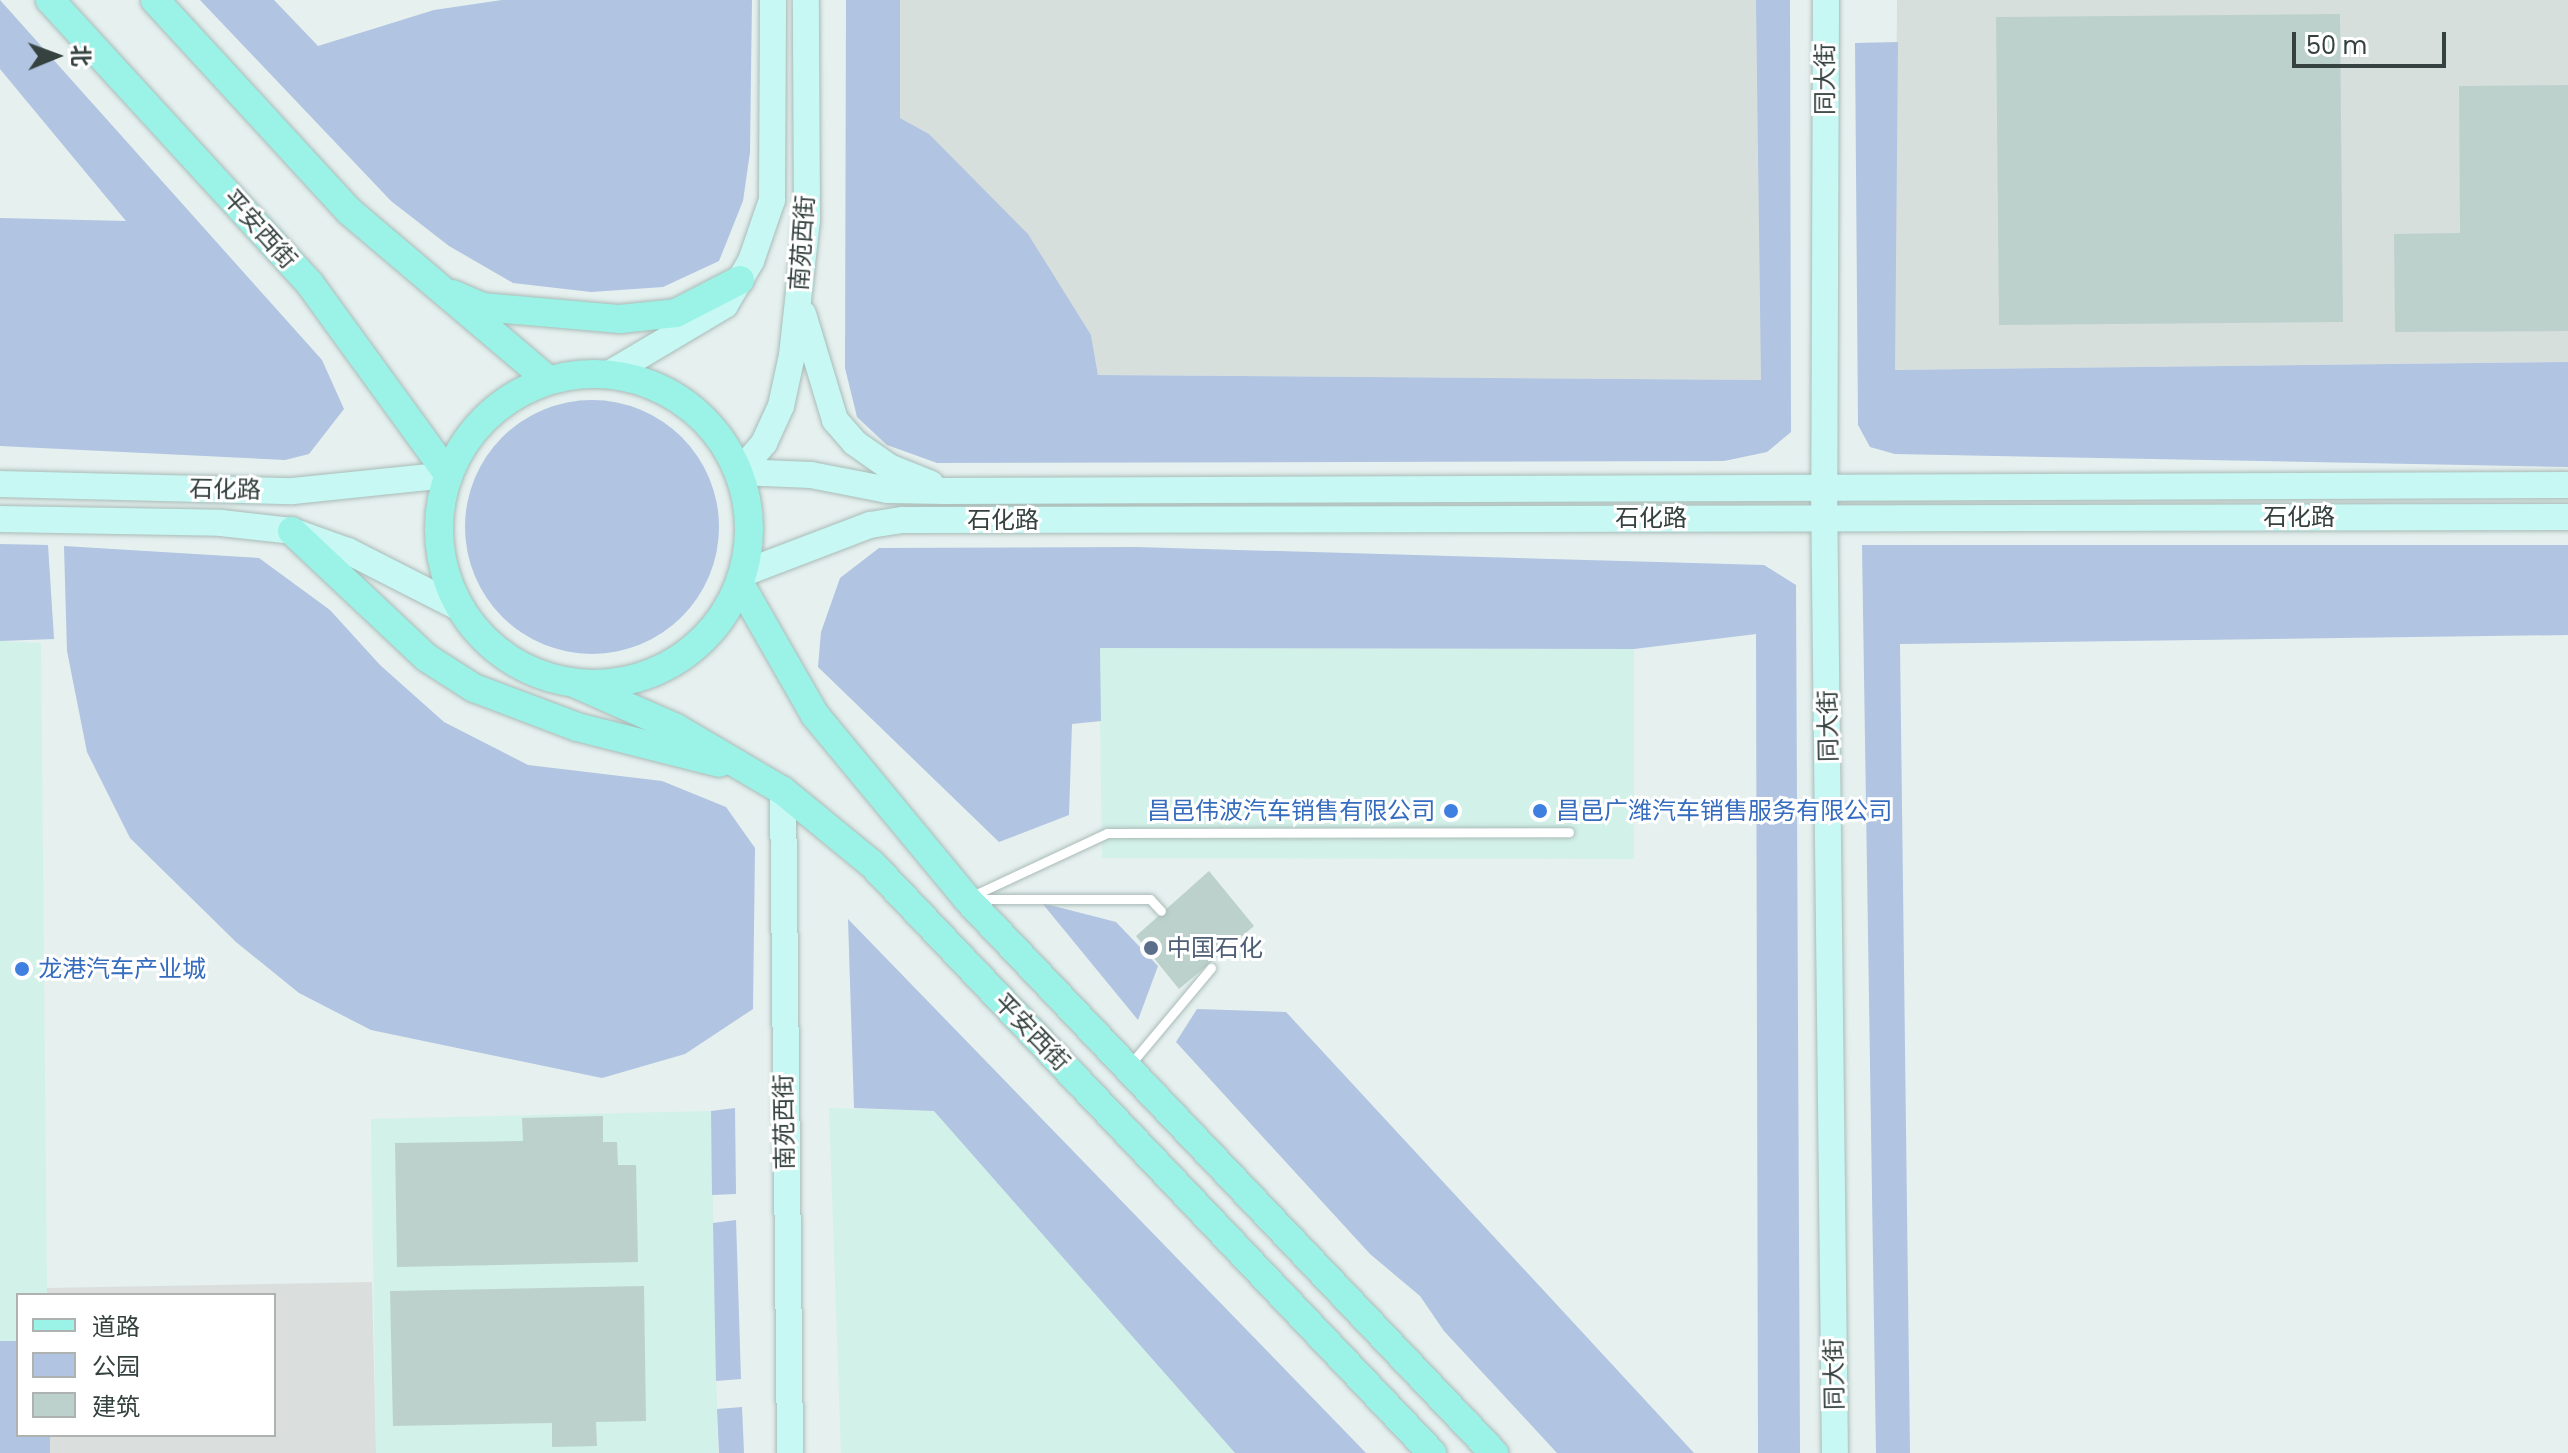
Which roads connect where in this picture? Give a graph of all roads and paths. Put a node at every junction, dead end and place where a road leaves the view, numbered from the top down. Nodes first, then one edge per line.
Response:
1 (50, 0) edge
2 (155, 0) edge
3 (773, 0) edge
4 (806, 0) edge
5 (1826, 0) edge
6 (740, 280) junction
7 (432, 285) junction
8 (798, 296) junction
9 (609, 374) junction
10 (548, 380) junction
11 (739, 472) junction
12 (449, 475) junction
13 (0, 484) edge
14 (2568, 485) edge
15 (1824, 488) junction
16 (945, 491) junction
17 (2568, 517) edge
18 (1827, 518) junction
19 (0, 519) edge
20 (292, 531) junction
21 (742, 579) junction
22 (460, 608) junction
23 (576, 684) junction
24 (747, 770) junction
25 (783, 791) junction
26 (1569, 832) dead end
27 (967, 899) junction
28 (1161, 911) dead end
29 (1211, 968) dead end
30 (1127, 1069) junction
31 (790, 1453) edge
32 (1432, 1453) edge
33 (1494, 1453) edge
34 (1835, 1453) edge

1 - 12 main road, 平安西街
2 - 7 main road
3 - 6 main road, 南苑西街
4 - 8 main road, 南苑西街
5 - 15 main road, 同大街
6 - 7 main road
6 - 9 main road, 南苑西街
7 - 10 main road
8 - 11 main road, 南苑西街
8 - 16 main road
9 - 10 main road
9 - 11 main road
10 - 12 main road
11 - 16 main road, 石化路
11 - 21 main road
12 - 13 main road, 石化路
12 - 22 main road
14 - 15 main road, 石化路
15 - 16 main road, 石化路
15 - 18 main road, 同大街
17 - 18 main road, 石化路
18 - 21 main road, 石化路
18 - 34 main road, 同大街
19 - 20 main road
20 - 22 main road
20 - 24 main road
21 - 23 main road
21 - 27 main road, 平安西街
22 - 23 main road
23 - 24 main road, 平安西街
24 - 25 main road, 平安西街
25 - 31 main road, 南苑西街
25 - 32 main road, 平安西街
26 - 27 lane
27 - 28 lane
27 - 30 main road, 平安西街
29 - 30 lane
30 - 33 main road, 平安西街

